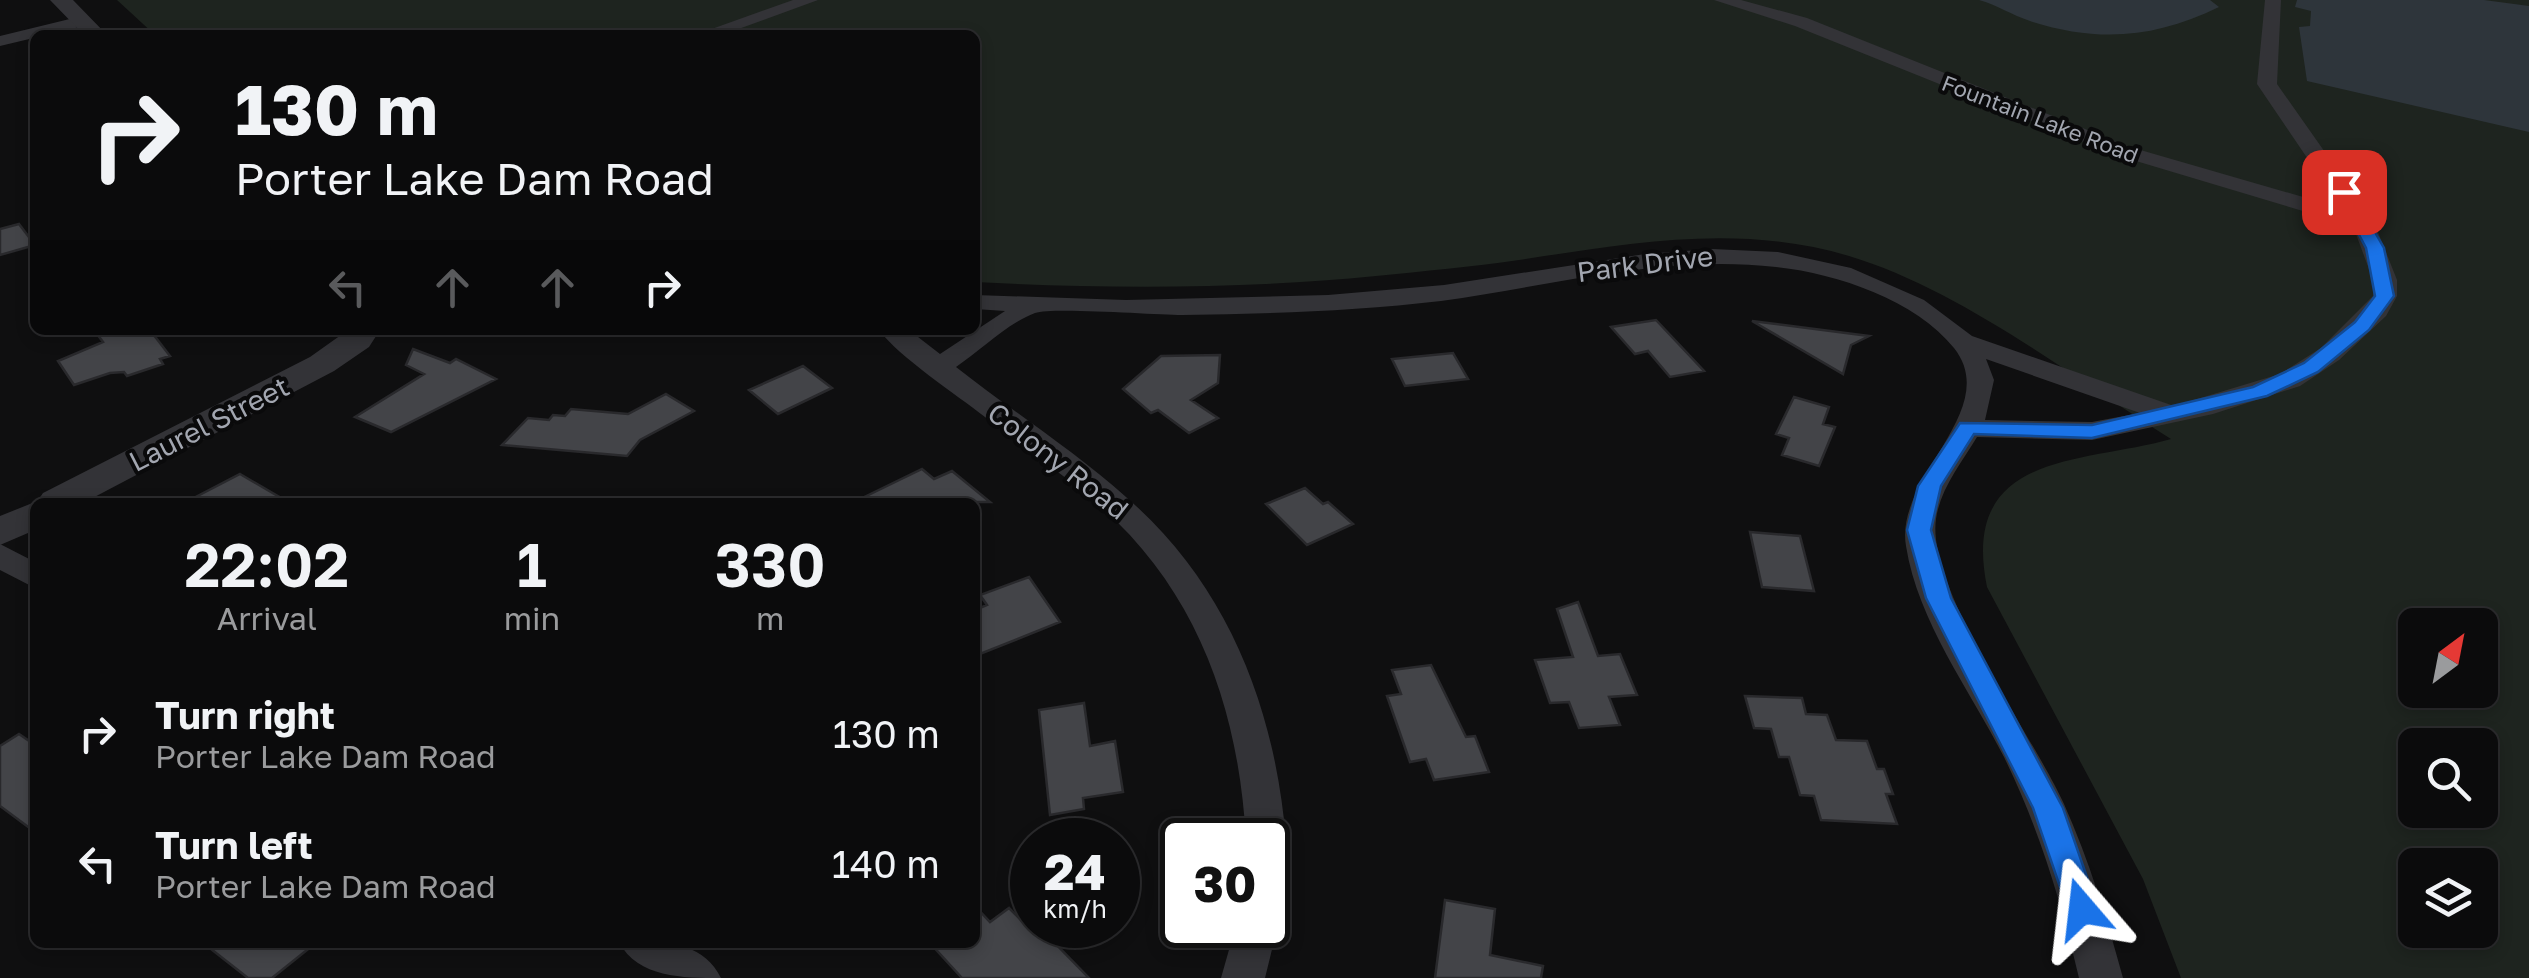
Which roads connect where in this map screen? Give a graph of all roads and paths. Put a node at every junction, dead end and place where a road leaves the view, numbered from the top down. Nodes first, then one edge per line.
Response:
1 (61, 0) edge
2 (810, 0) edge
3 (1722, 0) edge
4 (2273, 0) edge
5 (89, 28) edge
6 (719, 30) edge
7 (30, 37) edge
8 (0, 41) edge
9 (2363, 222) junction
10 (980, 302) edge
11 (1031, 306) junction
12 (365, 335) edge
13 (899, 335) edge
14 (1961, 341) junction
15 (940, 366) junction
16 (2173, 415) junction
17 (1968, 428) junction
18 (64, 498) edge
19 (30, 517) edge
20 (0, 532) edge
21 (0, 555) edge
22 (30, 575) edge
23 (1266, 818) edge
24 (650, 948) edge
25 (1250, 948) edge
26 (698, 978) edge
27 (1243, 978) edge
28 (2102, 978) edge

1 - 5 street
2 - 6 street
3 - 9 street, Fountain Lake Road
4 - 9 street
7 - 8 street
9 - 16 street
10 - 11 street, Park Drive
11 - 14 street, Park Drive
11 - 15 street
12 - 18 street, Laurel Street
13 - 15 street, Colony Road
14 - 16 street
14 - 17 street
15 - 23 street, Colony Road
16 - 17 street
17 - 28 street
19 - 20 street
21 - 22 street
24 - 26 street
25 - 27 street

